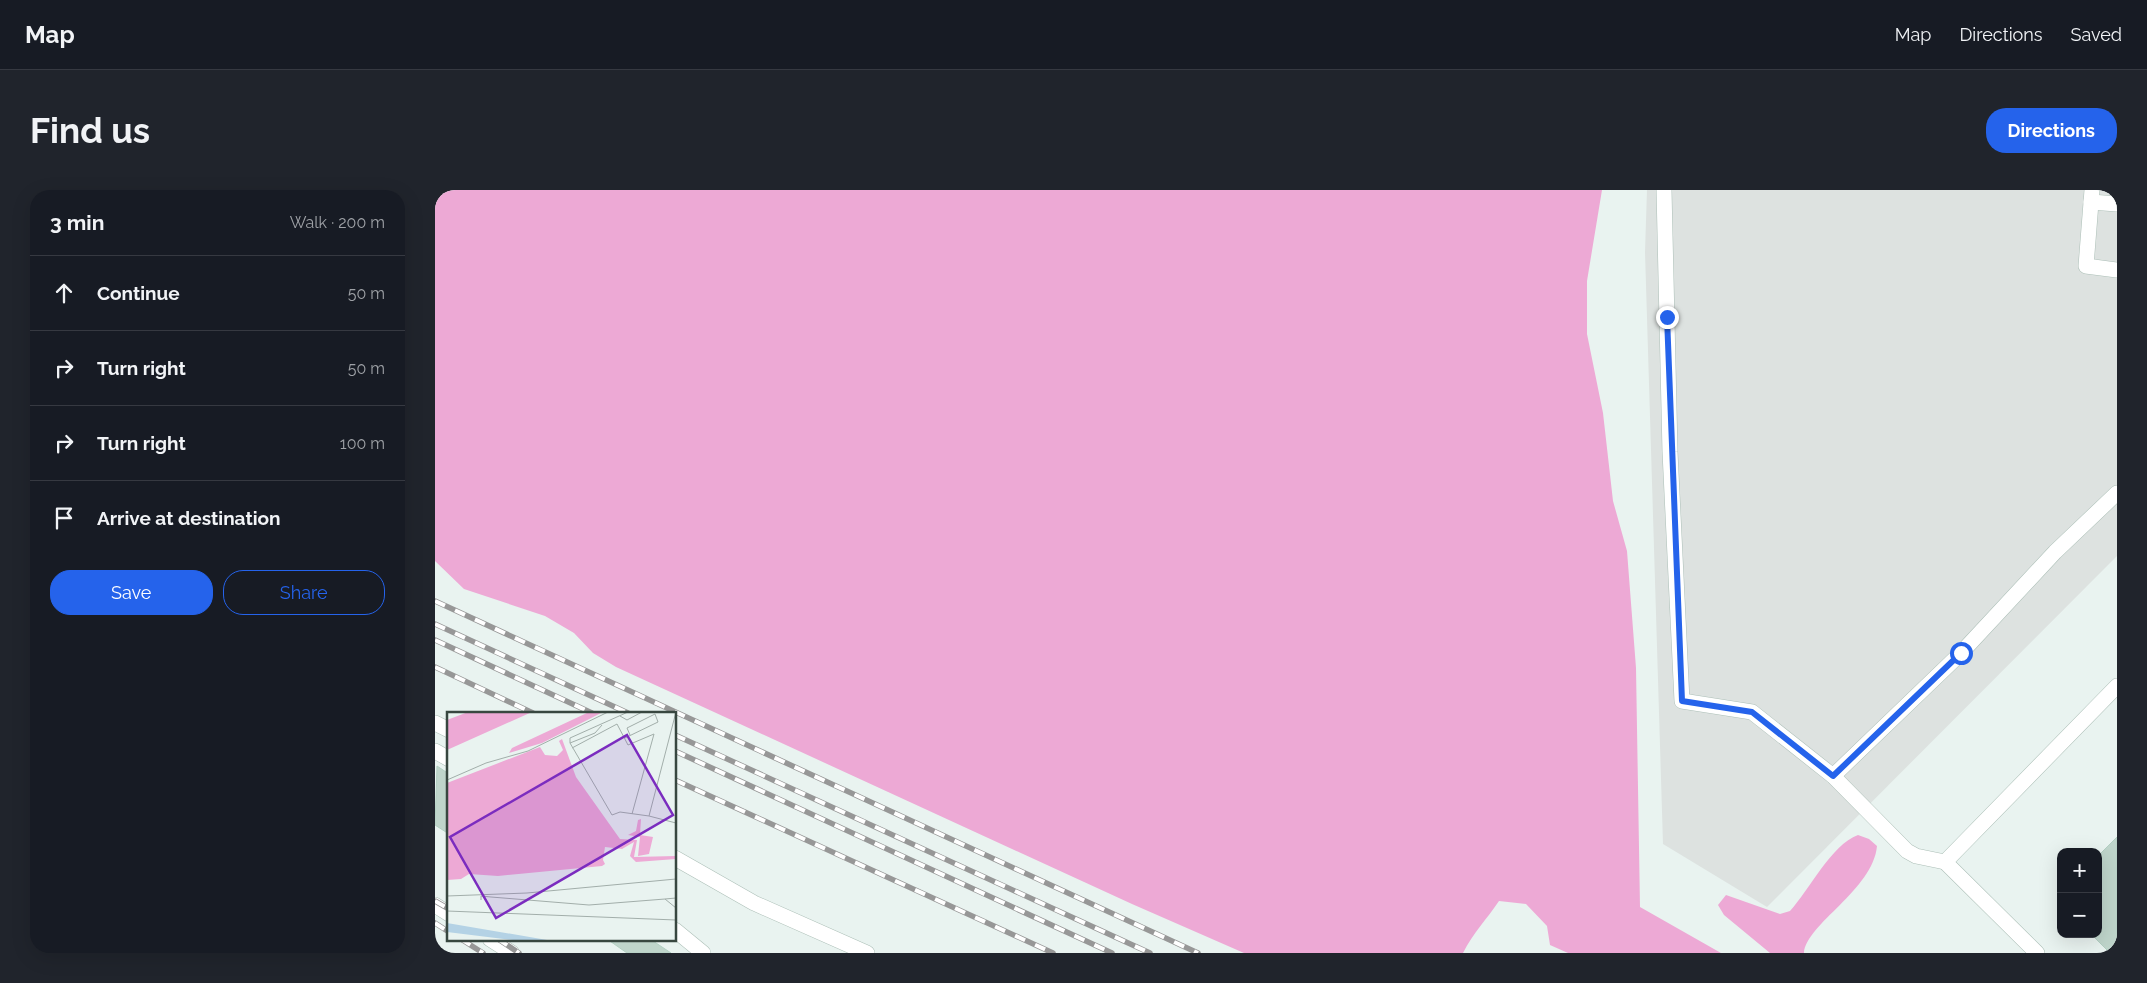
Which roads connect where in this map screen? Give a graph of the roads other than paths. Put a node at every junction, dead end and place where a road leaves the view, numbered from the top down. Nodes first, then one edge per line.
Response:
1 (1664, 190) edge
2 (2092, 196) edge
3 (2117, 204) edge
4 (2117, 270) edge
5 (2117, 493) edge
6 (2117, 686) edge
7 (435, 723) edge
8 (447, 729) edge
9 (435, 751) edge
10 (447, 759) edge
11 (1833, 776) junction
12 (676, 859) edge
13 (1945, 862) junction
14 (435, 905) edge
15 (447, 913) edge
16 (676, 931) edge
17 (492, 940) edge
18 (512, 953) edge
19 (703, 953) edge
20 (867, 953) edge
21 (2037, 953) edge

1 - 11 lane
2 - 3 lane
2 - 4 lane
5 - 11 lane
6 - 13 lane
7 - 8 lane
9 - 10 lane
11 - 13 lane
12 - 20 lane
13 - 21 lane
14 - 15 lane
16 - 19 lane
17 - 18 lane

